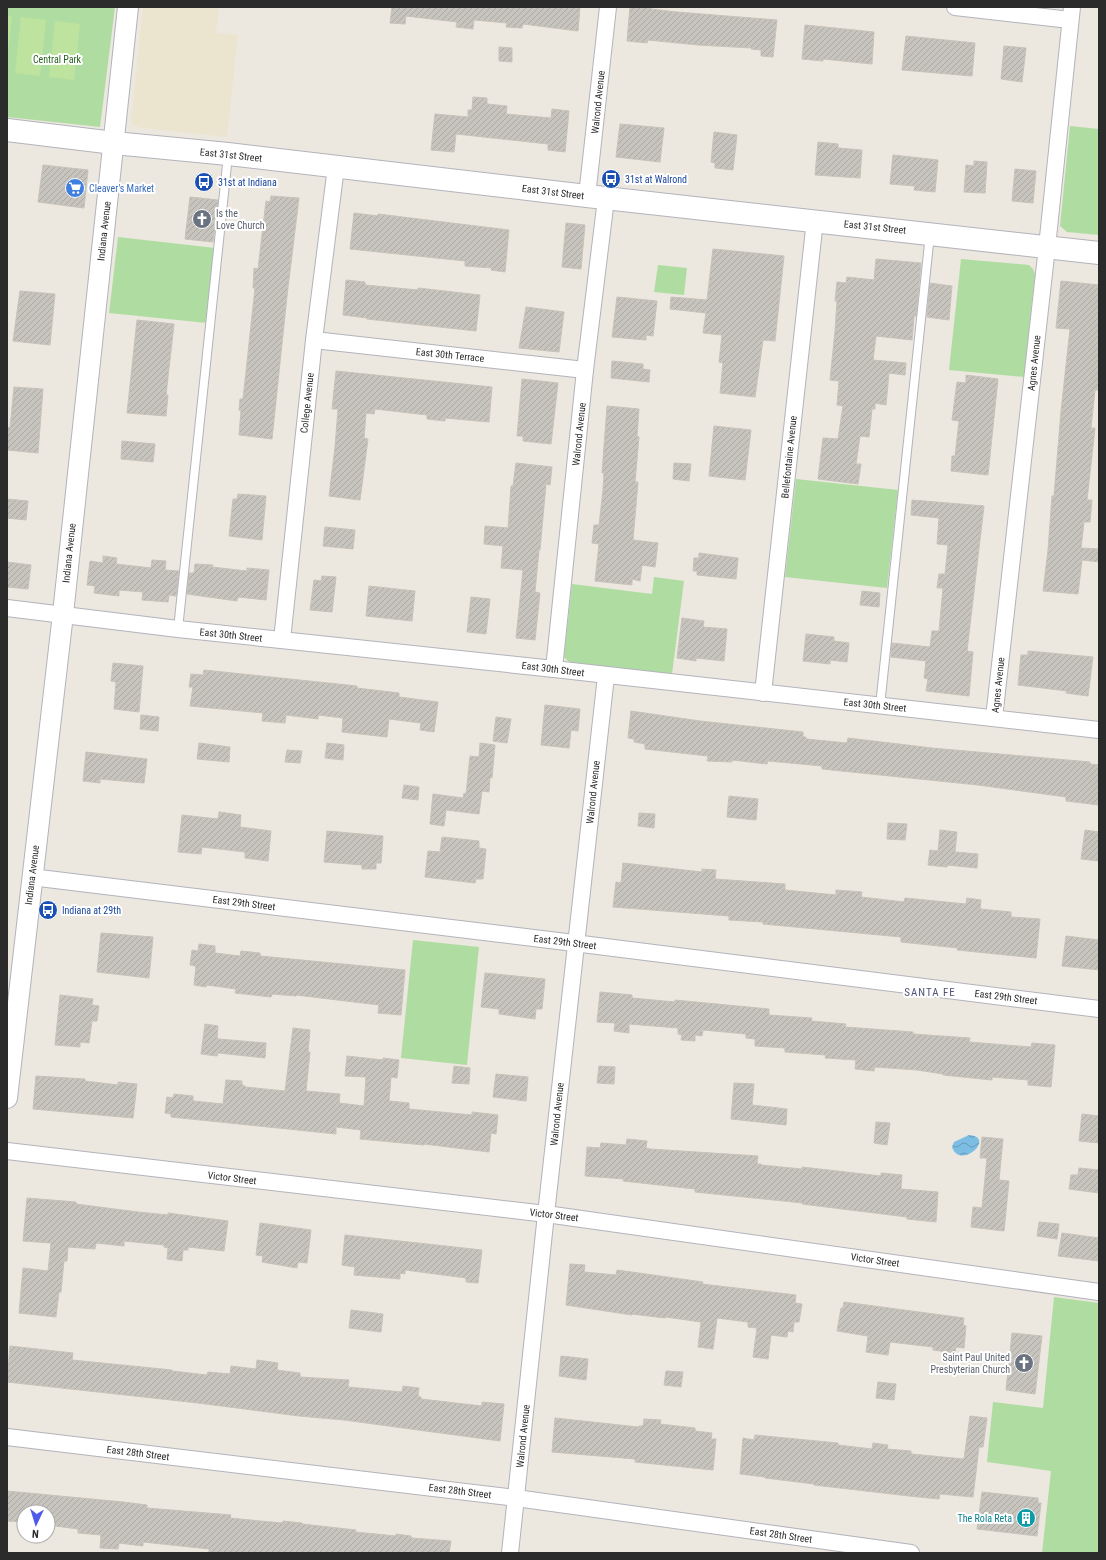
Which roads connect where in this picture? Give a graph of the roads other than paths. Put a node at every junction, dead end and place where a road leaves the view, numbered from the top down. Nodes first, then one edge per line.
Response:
1 (128, 7) edge
2 (608, 7) edge
3 (955, 7) edge
4 (1071, 13) edge
5 (7, 130) edge
6 (114, 143) junction
7 (228, 154) junction
8 (336, 167) junction
9 (597, 197) junction
10 (814, 220) junction
11 (930, 234) junction
12 (1047, 247) junction
13 (1099, 253) edge
14 (314, 340) junction
15 (585, 370) junction
16 (7, 608) edge
17 (62, 614) junction
18 (178, 629) junction
19 (282, 640) junction
20 (554, 669) junction
21 (606, 676) junction
22 (763, 693) junction
23 (880, 706) junction
24 (994, 718) junction
25 (1099, 730) edge
26 (31, 877) junction
27 (576, 943) junction
28 (1099, 1009) edge
29 (7, 1089) edge
30 (7, 1151) edge
31 (546, 1214) junction
32 (1099, 1292) edge
33 (7, 1437) edge
34 (516, 1498) junction
35 (510, 1553) edge
36 (911, 1553) edge

1 - 6 street, Indiana Avenue
2 - 9 street, Walrond Avenue
3 - 4 street
4 - 12 street, Agnes Avenue
5 - 6 main road, East 31st Street
6 - 7 main road, East 31st Street
6 - 17 street, Indiana Avenue
7 - 8 main road, East 31st Street
7 - 18 lane
8 - 9 main road, East 31st Street
8 - 14 street, College Avenue
9 - 10 main road, East 31st Street
9 - 15 street, Walrond Avenue
10 - 11 main road, East 31st Street
10 - 22 street, Bellefontaine Avenue
11 - 12 main road, East 31st Street
11 - 23 lane
12 - 13 main road, East 31st Street
12 - 24 street, Agnes Avenue
14 - 15 street, East 30th Terrace
14 - 19 street, College Avenue
15 - 20 street, Walrond Avenue
16 - 17 street, East 30th Street
17 - 18 street, East 30th Street
17 - 26 street, Indiana Avenue
18 - 19 street, East 30th Street
19 - 20 street, East 30th Street
20 - 21 street, East 30th Street
21 - 22 street, East 30th Street
21 - 27 street, Walrond Avenue
22 - 23 street, East 30th Street
23 - 24 street, East 30th Street
24 - 25 street, East 30th Street
26 - 27 street, East 29th Street
26 - 29 street, Indiana Avenue
27 - 28 street, East 29th Street
27 - 31 street, Walrond Avenue
30 - 31 street, Victor Street
31 - 32 street, Victor Street
31 - 34 street, Walrond Avenue
33 - 34 street, East 28th Street
34 - 35 street, Walrond Avenue
34 - 36 street, East 28th Street

